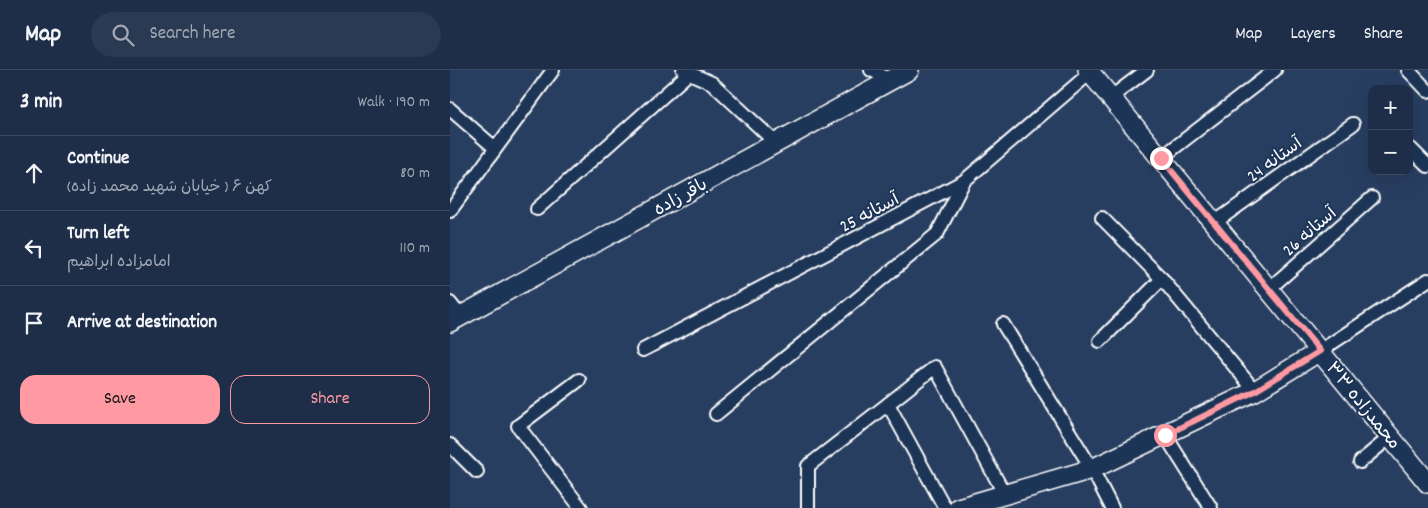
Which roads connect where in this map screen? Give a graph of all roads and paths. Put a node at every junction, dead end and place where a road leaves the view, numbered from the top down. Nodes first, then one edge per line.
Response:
1 (553, 70) edge
2 (871, 70) edge
3 (909, 70) edge
4 (1147, 70) edge
5 (1276, 70) edge
6 (1408, 70) edge
7 (686, 71) edge
8 (1089, 72) edge
9 (891, 80) junction
10 (1428, 91) edge
11 (1110, 98) junction
12 (450, 109) edge
13 (1353, 124) dead end
14 (776, 143) junction
15 (495, 148) junction
16 (1413, 150) edge
17 (1161, 158) junction
18 (1428, 166) edge
19 (964, 181) junction
20 (1372, 198) dead end
21 (537, 209) dead end
22 (450, 211) edge
23 (1102, 218) dead end
24 (1214, 223) junction
25 (1162, 280) junction
26 (1428, 280) edge
27 (1269, 289) junction
28 (453, 314) edge
29 (1002, 324) dead end
30 (1100, 341) dead end
31 (643, 350) dead end
32 (1320, 351) junction
33 (579, 380) dead end
34 (1255, 391) junction
35 (888, 404) junction
36 (716, 414) dead end
37 (1165, 435) junction
38 (1390, 437) junction
39 (450, 445) edge
40 (1360, 462) dead end
41 (1092, 470) junction
42 (477, 472) dead end
43 (1428, 483) edge
44 (1004, 493) junction
45 (978, 505) edge
46 (581, 508) edge
47 (808, 508) edge
48 (945, 508) edge
49 (958, 508) edge
50 (1112, 508) edge
51 (1211, 508) edge

1 - 15 street
2 - 9 street
3 - 9 street, باقر زاده
4 - 11 street
5 - 17 street
6 - 10 street
7 - 14 street
7 - 21 street
8 - 11 street, محمدزاده ۳۳
8 - 19 street, آستانه 25
9 - 14 street, باقر زاده
11 - 17 street, محمدزاده ۳۳
12 - 15 street
13 - 24 street, آستانه 24
14 - 28 street, باقر زاده
15 - 22 street
16 - 18 street
17 - 24 street, محمدزاده ۳۳
19 - 31 street, آستانه 25
19 - 36 street
20 - 27 street, آستانه 26
23 - 25 street
24 - 27 street, محمدزاده ۳۳
25 - 30 street
25 - 34 street
26 - 32 street
27 - 32 street, محمدزاده ۳۳
29 - 41 street
32 - 34 street
32 - 38 street, محمدزاده ۳۳
33 - 46 street
34 - 37 street
35 - 44 street
35 - 47 street
35 - 48 street
37 - 41 street
37 - 51 street
38 - 40 street
38 - 43 street, محمدزاده ۳۳
39 - 42 street
41 - 44 street
41 - 50 street
44 - 45 street
45 - 49 street

